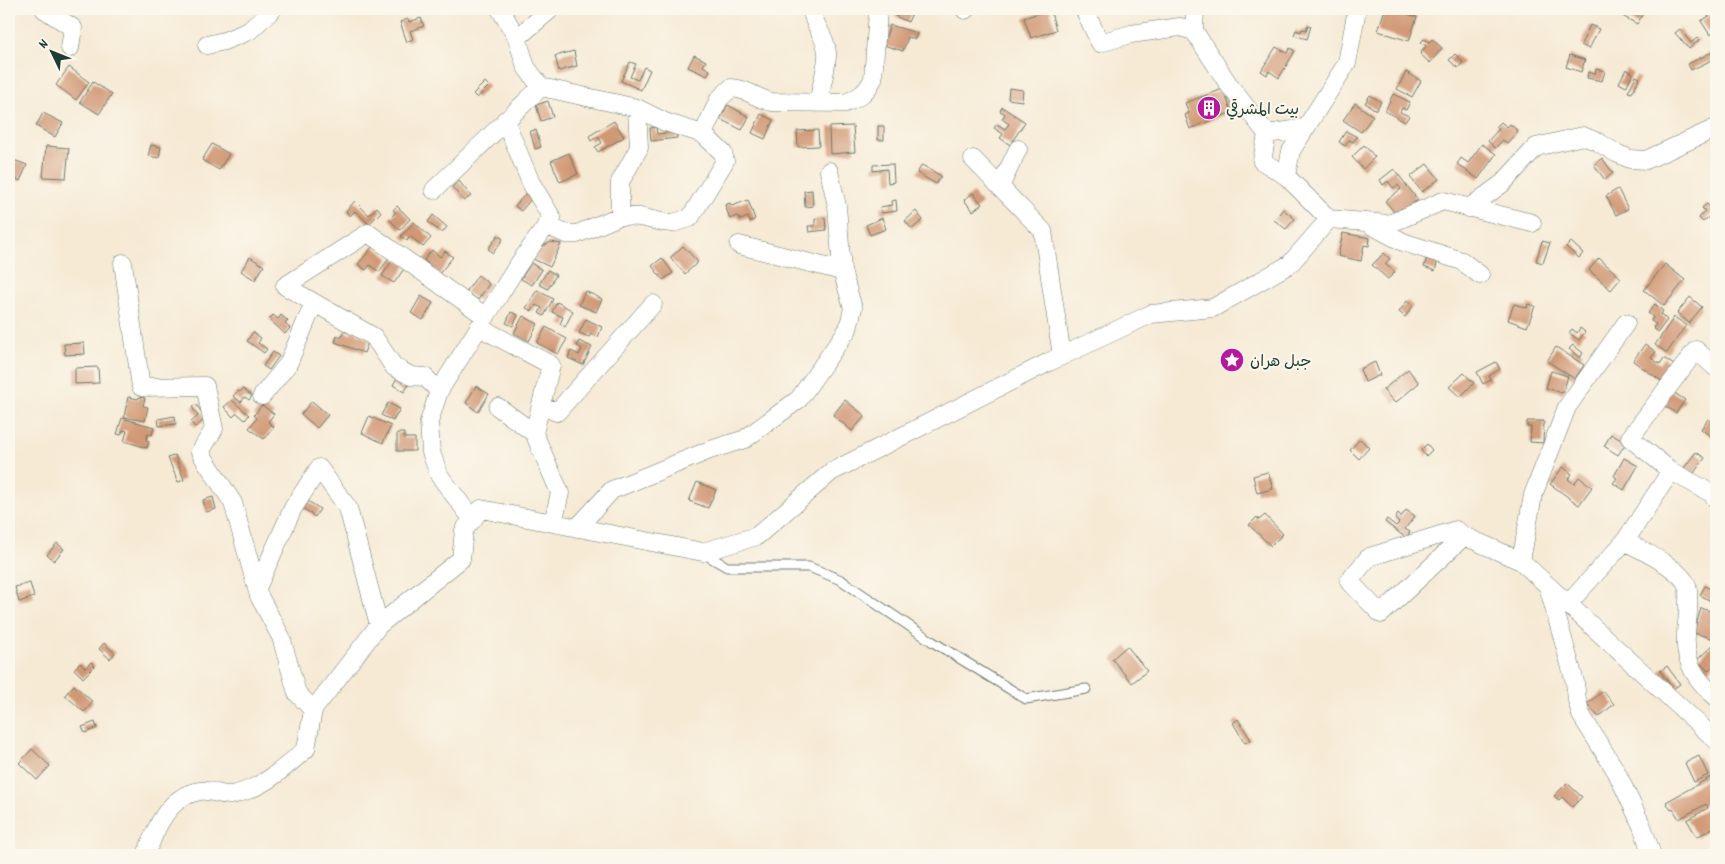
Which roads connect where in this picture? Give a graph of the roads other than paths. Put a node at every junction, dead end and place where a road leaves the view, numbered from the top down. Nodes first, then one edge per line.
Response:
1 (44, 9) edge
2 (273, 9) edge
3 (500, 9) edge
4 (552, 9) edge
5 (812, 9) edge
6 (1084, 9) edge
7 (1194, 9) edge
8 (1357, 9) edge
9 (878, 12) dead end
10 (1194, 31) junction
11 (517, 38) junction
12 (207, 44) dead end
13 (70, 48) dead end
14 (541, 87) junction
15 (818, 103) junction
16 (638, 108) junction
17 (505, 120) junction
18 (1306, 128) junction
19 (1716, 128) edge
20 (703, 134) junction
21 (1267, 134) junction
22 (1018, 149) dead end
23 (973, 159) dead end
24 (829, 171) dead end
25 (1286, 176) junction
26 (1000, 186) junction
27 (434, 190) dead end
28 (1469, 208) junction
29 (620, 216) junction
30 (1329, 219) junction
31 (1364, 222) junction
32 (1532, 223) dead end
33 (546, 225) junction
34 (739, 245) dead end
35 (123, 263) dead end
36 (842, 271) junction
37 (1480, 275) dead end
38 (314, 303) junction
39 (653, 304) dead end
40 (482, 322) junction
41 (1626, 322) dead end
42 (1062, 356) junction
43 (1716, 368) edge
44 (439, 391) junction
45 (262, 396) dead end
46 (541, 406) junction
47 (498, 407) dead end
48 (534, 433) junction
49 (1670, 471) junction
50 (1716, 499) edge
51 (472, 520) junction
52 (553, 523) junction
53 (577, 528) junction
54 (1464, 536) junction
55 (1625, 541) junction
56 (703, 552) junction
57 (1521, 561) junction
58 (1548, 586) junction
59 (257, 588) junction
60 (1568, 604) junction
61 (379, 625) junction
62 (1086, 689) dead end
63 (1716, 697) edge
64 (313, 710) junction
65 (1716, 740) edge
66 (146, 855) edge
67 (1652, 855) edge

1 - 13 street
2 - 12 street
3 - 11 street
4 - 11 street
5 - 15 street
6 - 10 street
7 - 10 street
8 - 18 street
9 - 15 street
10 - 21 street
11 - 14 street
14 - 16 street
14 - 17 street
15 - 20 street
16 - 20 street
16 - 29 street
17 - 27 street
17 - 33 street
18 - 21 street
18 - 25 street
19 - 28 street
20 - 29 street
21 - 25 street
22 - 26 street
23 - 26 street
24 - 36 street
25 - 30 street
26 - 42 street
28 - 31 street
28 - 32 street
29 - 33 street
30 - 31 street
30 - 42 street
31 - 37 street
33 - 40 street
34 - 36 street
35 - 59 street
36 - 53 street
38 - 40 street
38 - 44 street
38 - 45 street
39 - 46 street
40 - 44 street
40 - 46 street
41 - 57 street
42 - 56 street
43 - 49 street
44 - 51 street
46 - 48 street
47 - 48 street
48 - 52 street
49 - 50 street
49 - 55 street
51 - 52 street
51 - 61 street
52 - 53 street
53 - 56 street
54 - 54 street
54 - 57 street
55 - 60 street
55 - 63 street
56 - 62 lane
57 - 58 street
58 - 60 street
58 - 67 street
59 - 61 street
59 - 64 street
60 - 65 street
61 - 64 street
64 - 66 street

